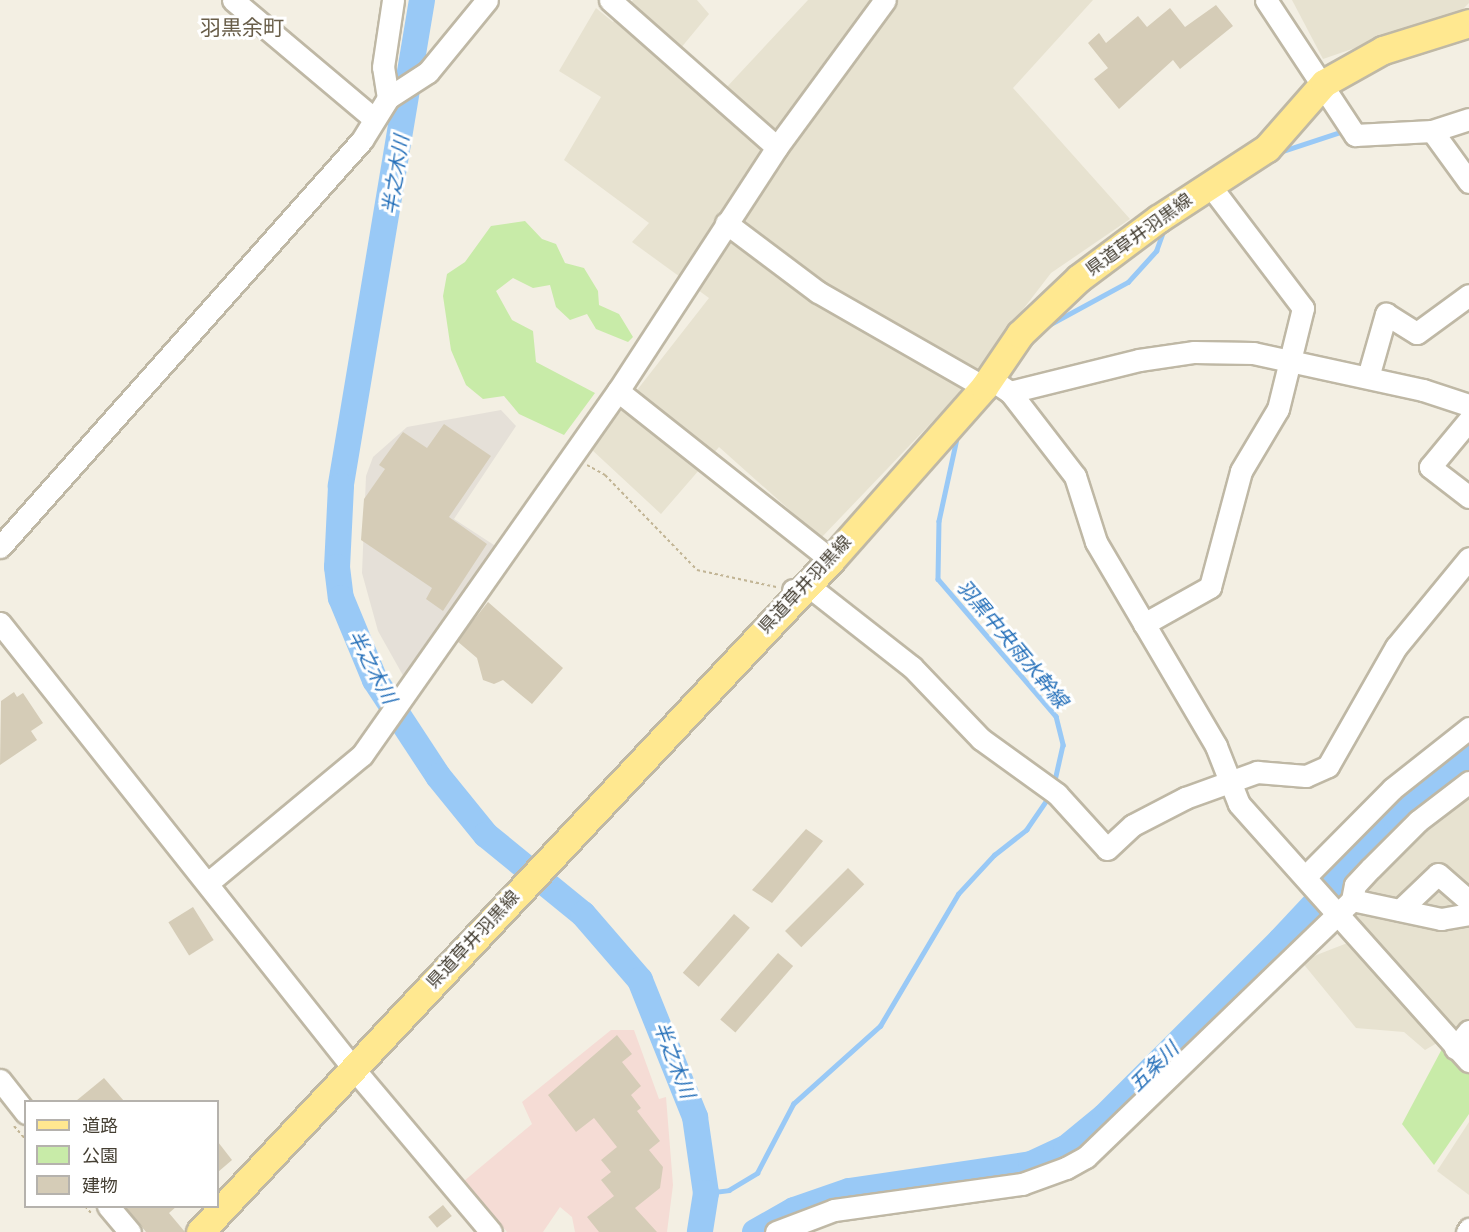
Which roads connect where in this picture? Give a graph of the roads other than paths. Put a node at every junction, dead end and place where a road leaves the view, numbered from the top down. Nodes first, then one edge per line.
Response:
1 (233, 0) edge
2 (393, 0) edge
3 (487, 0) edge
4 (610, 0) edge
5 (885, 0) edge
6 (1266, 0) edge
7 (1469, 23) edge
8 (1324, 83) junction
9 (388, 98) junction
10 (372, 117) junction
11 (1469, 119) edge
12 (1432, 131) junction
13 (777, 147) junction
14 (1469, 182) edge
15 (1209, 184) junction
16 (726, 223) junction
17 (1469, 295) edge
18 (1289, 359) junction
19 (1368, 377) junction
20 (995, 386) junction
21 (618, 391) junction
22 (1469, 405) edge
23 (1469, 420) edge
24 (1469, 497) edge
25 (0, 547) edge
26 (1469, 558) edge
27 (831, 560) junction
28 (798, 589) junction
29 (0, 623) edge
30 (1144, 624) junction
31 (1469, 728) edge
32 (1231, 781) junction
33 (1469, 782) edge
34 (1310, 880) junction
35 (209, 882) junction
36 (1469, 901) edge
37 (1342, 906) junction
38 (1400, 910) junction
39 (1469, 914) edge
40 (1469, 1031) edge
41 (1462, 1054) edge
42 (353, 1068) junction
43 (0, 1080) edge
44 (24, 1110) edge
45 (110, 1208) edge
46 (130, 1232) edge
47 (200, 1232) edge
48 (490, 1232) edge
49 (776, 1232) edge

1 - 10 street
2 - 9 street
3 - 9 street
4 - 13 street
5 - 13 street
6 - 8 street
7 - 8 main road, 県道草井羽黒線
8 - 12 street
8 - 15 main road, 県道草井羽黒線
9 - 10 street
10 - 25 street
11 - 12 street
12 - 14 street
13 - 16 street
15 - 18 street
15 - 20 main road, 県道草井羽黒線
16 - 20 street
16 - 21 street
17 - 19 street
18 - 19 street
18 - 20 street
18 - 30 street
19 - 22 street
20 - 27 main road, 県道草井羽黒線
20 - 30 street
21 - 27 street
21 - 35 street
23 - 24 street
26 - 32 street
27 - 28 main road, 県道草井羽黒線
28 - 32 street
28 - 42 main road, 県道草井羽黒線
29 - 35 street
30 - 32 street
31 - 34 street
32 - 34 street
33 - 37 street
34 - 37 street
35 - 42 street
36 - 38 street
37 - 38 street
37 - 41 street
37 - 49 street
38 - 39 street
40 - 41 street
42 - 47 main road, 県道草井羽黒線
42 - 48 street
43 - 44 street
45 - 46 street

